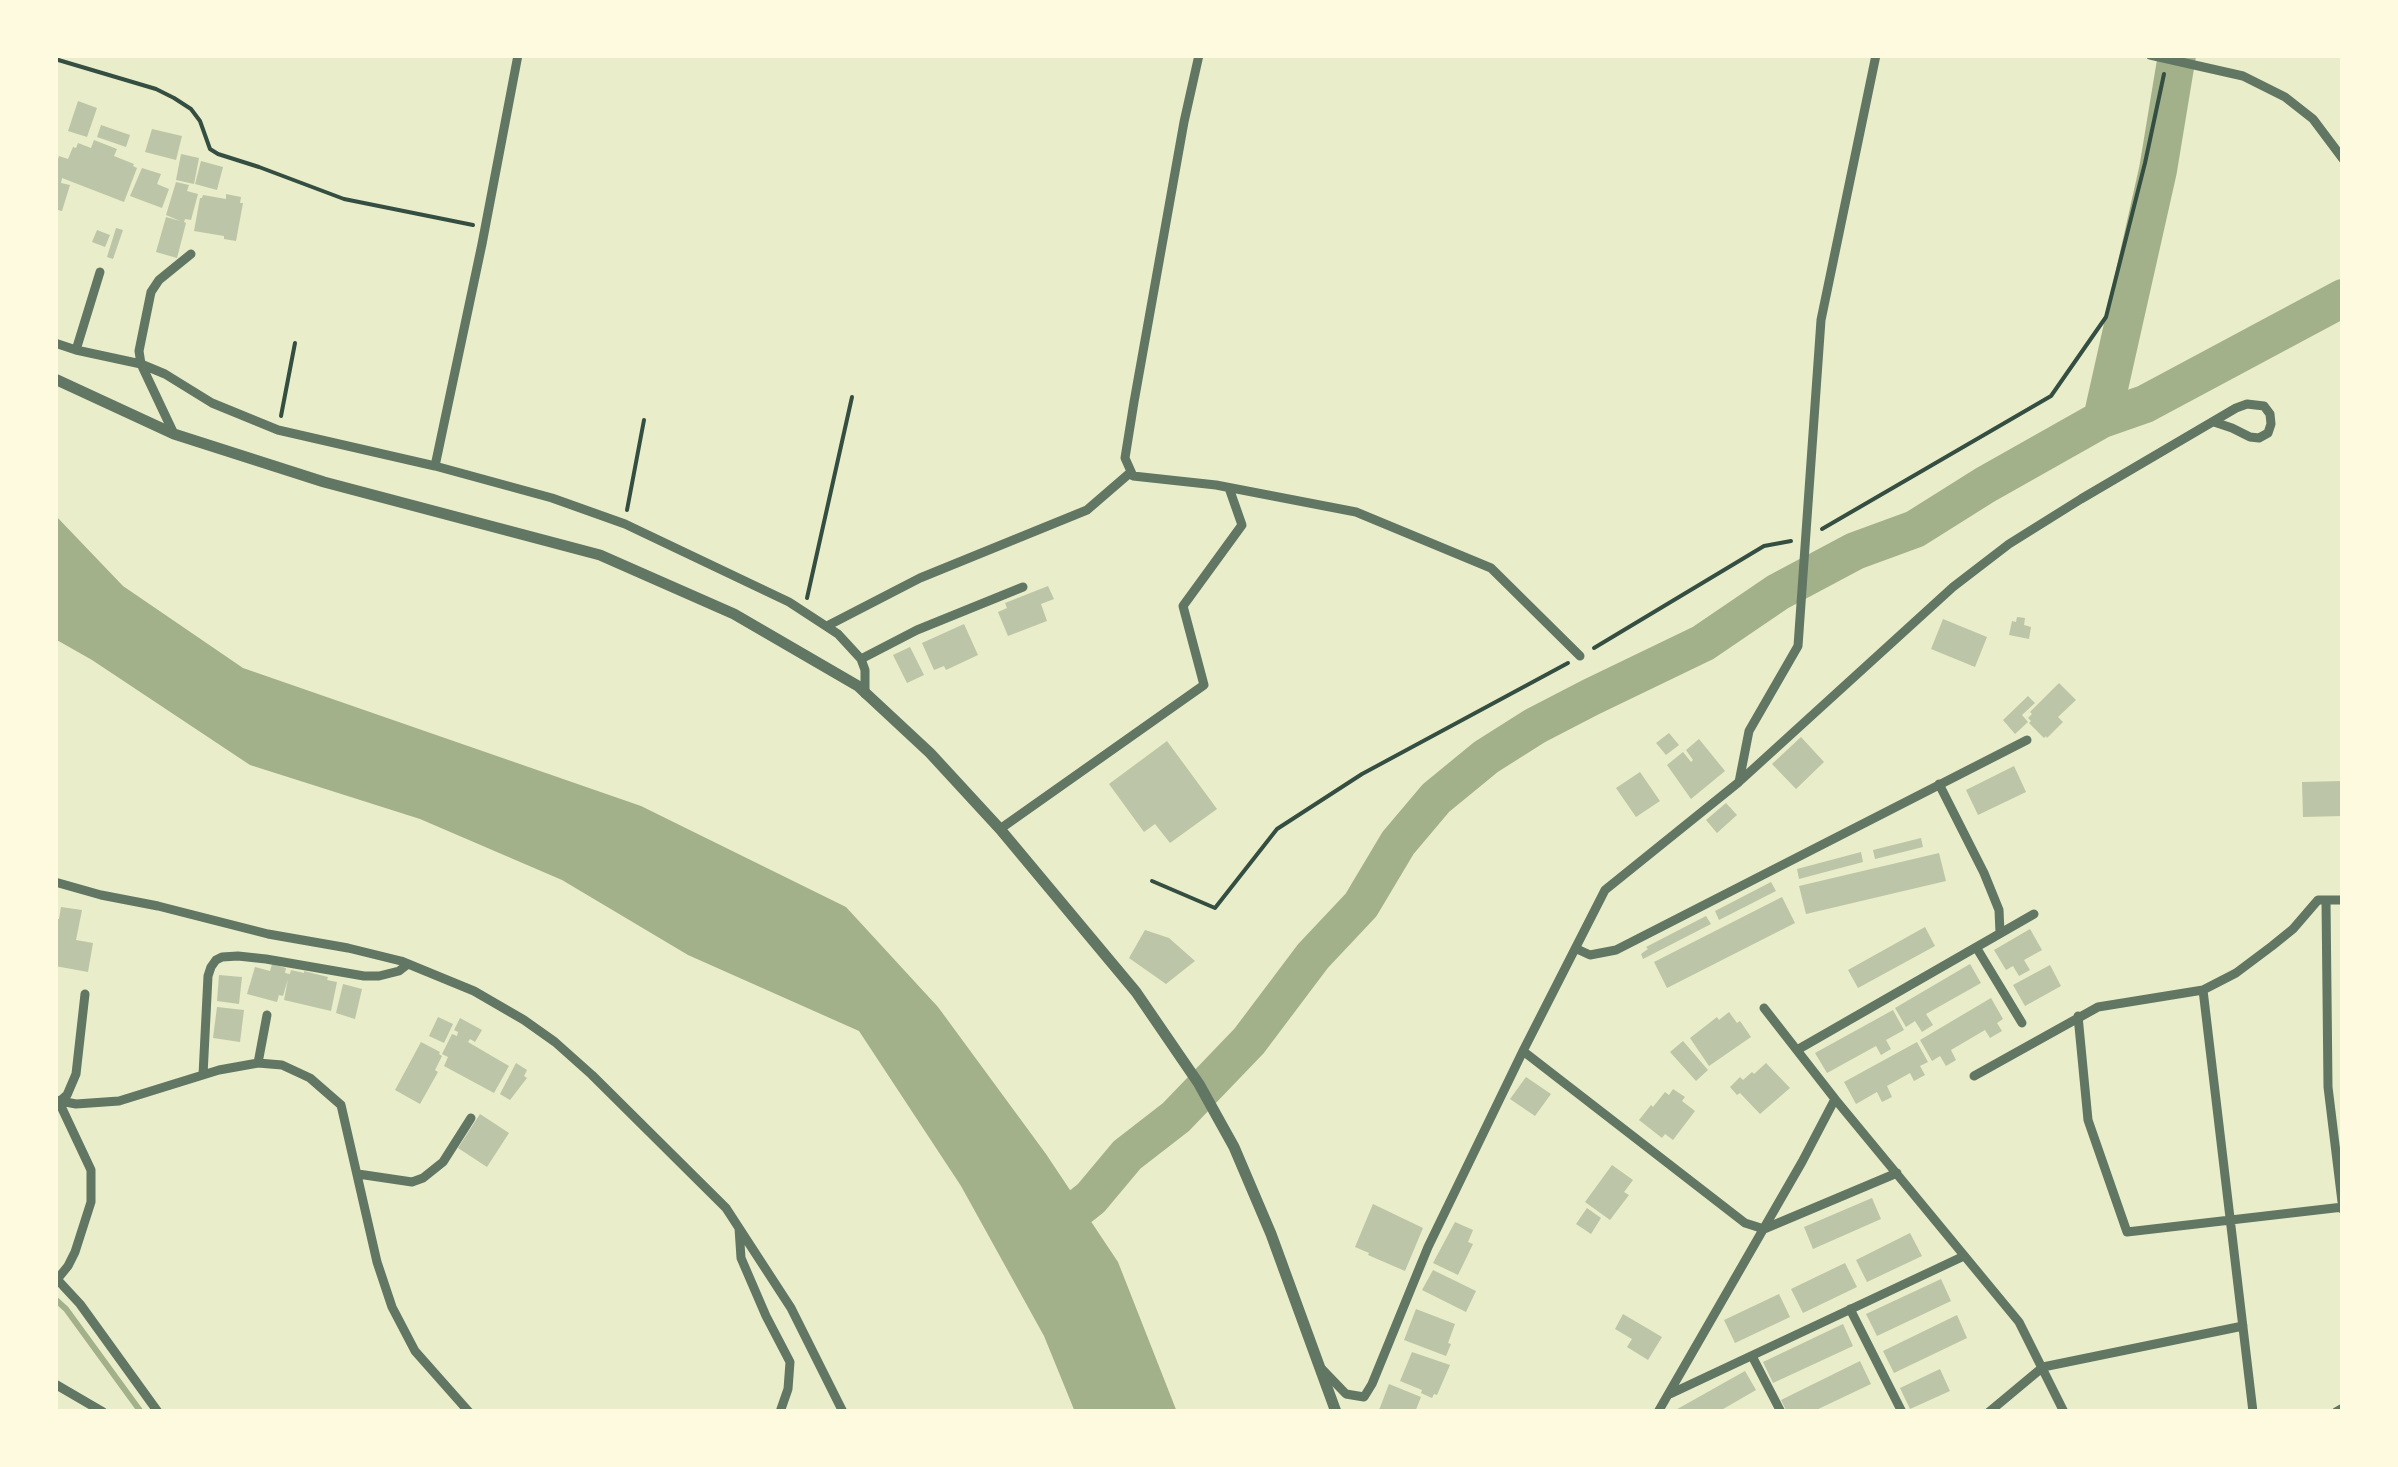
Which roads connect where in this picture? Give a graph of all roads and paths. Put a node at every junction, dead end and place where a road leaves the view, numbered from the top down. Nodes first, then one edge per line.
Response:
1 (518, 55) edge
2 (1199, 55) edge
3 (1876, 55) edge
4 (2150, 55) edge
5 (2167, 58) junction
6 (55, 59) edge
7 (2343, 159) edge
8 (486, 228) junction
9 (191, 254) dead end
10 (100, 272) dead end
11 (55, 342) edge
12 (294, 343) dead end
13 (76, 350) junction
14 (141, 364) junction
15 (55, 378) edge
16 (852, 398) dead end
17 (644, 420) dead end
18 (2214, 422) junction
19 (278, 430) junction
20 (174, 434) junction
21 (435, 466) junction
22 (1131, 472) junction
23 (1228, 488) junction
24 (625, 524) junction
25 (1806, 538) junction
26 (1023, 587) dead end
27 (806, 612) junction
28 (827, 626) junction
29 (1580, 656) junction
30 (860, 659) junction
31 (865, 694) junction
32 (2027, 740) dead end
33 (1739, 782) junction
34 (1939, 784) junction
35 (1000, 829) junction
36 (1152, 880) dead end
37 (55, 882) edge
38 (2326, 900) junction
39 (2343, 900) edge
40 (2034, 914) dead end
41 (2000, 933) junction
42 (1976, 947) junction
43 (1577, 948) junction
44 (408, 964) junction
45 (2203, 990) junction
46 (84, 994) dead end
47 (1764, 1008) dead end
48 (266, 1015) dead end
49 (2078, 1016) junction
50 (2022, 1023) dead end
51 (1797, 1050) junction
52 (1523, 1051) junction
53 (258, 1063) junction
54 (202, 1075) junction
55 (1974, 1076) dead end
56 (1835, 1099) junction
57 (57, 1101) edge
58 (470, 1118) dead end
59 (1897, 1173) junction
60 (358, 1174) junction
61 (2343, 1208) edge
62 (2230, 1220) junction
63 (739, 1228) junction
64 (1764, 1229) junction
65 (1964, 1256) junction
66 (56, 1279) edge
67 (1850, 1309) junction
68 (2243, 1326) junction
69 (1752, 1356) junction
70 (2043, 1367) junction
71 (1322, 1369) junction
72 (55, 1384) edge
73 (1668, 1395) junction
74 (1364, 1397) junction
75 (2343, 1408) edge
76 (1362, 1410) edge
77 (1658, 1411) edge
78 (103, 1412) edge
79 (158, 1412) edge
80 (469, 1412) edge
81 (780, 1412) edge
82 (843, 1412) edge
83 (1336, 1412) edge
84 (1781, 1412) edge
85 (1902, 1412) edge
86 (1989, 1412) edge
87 (2064, 1412) edge
88 (2253, 1412) edge
89 (2336, 1412) edge

1 - 8 street
2 - 22 street
3 - 25 street
4 - 5 street
5 - 7 street
5 - 25 path
6 - 8 path
8 - 21 street
9 - 14 street
10 - 13 street
11 - 13 street
12 - 19 path
13 - 14 street
14 - 19 street
14 - 20 street
15 - 20 street
16 - 27 path
17 - 24 path
18 - 18 street
18 - 33 street
19 - 21 street
20 - 31 street
21 - 24 street
22 - 23 street
22 - 28 street
23 - 29 street
23 - 35 street
24 - 27 street
25 - 29 path
25 - 33 street
26 - 30 street
27 - 28 street
28 - 30 street
29 - 36 path
30 - 31 street
31 - 35 street
32 - 34 street
33 - 43 street
34 - 41 street
34 - 43 street
35 - 71 street
37 - 44 street
38 - 39 street
38 - 45 street
38 - 61 street
40 - 41 street
41 - 42 street
42 - 50 street
42 - 51 street
43 - 52 street
44 - 54 street
44 - 63 street
45 - 49 street
45 - 62 street
46 - 57 street
47 - 51 street
48 - 53 street
49 - 55 street
49 - 62 street
51 - 56 street
52 - 64 street
52 - 74 street
53 - 54 street
53 - 60 street
54 - 57 street
56 - 59 street
56 - 64 street
57 - 66 street
58 - 60 street
59 - 64 street
59 - 65 street
60 - 80 street
61 - 62 street
62 - 68 street
63 - 81 street
63 - 82 street
64 - 73 street
65 - 67 street
65 - 70 street
66 - 79 street
67 - 69 street
67 - 85 street
68 - 70 street
68 - 88 street
69 - 73 street
69 - 84 street
70 - 86 street
70 - 87 street
71 - 74 street
71 - 83 street
72 - 78 street
73 - 77 street
74 - 76 street
75 - 89 street

